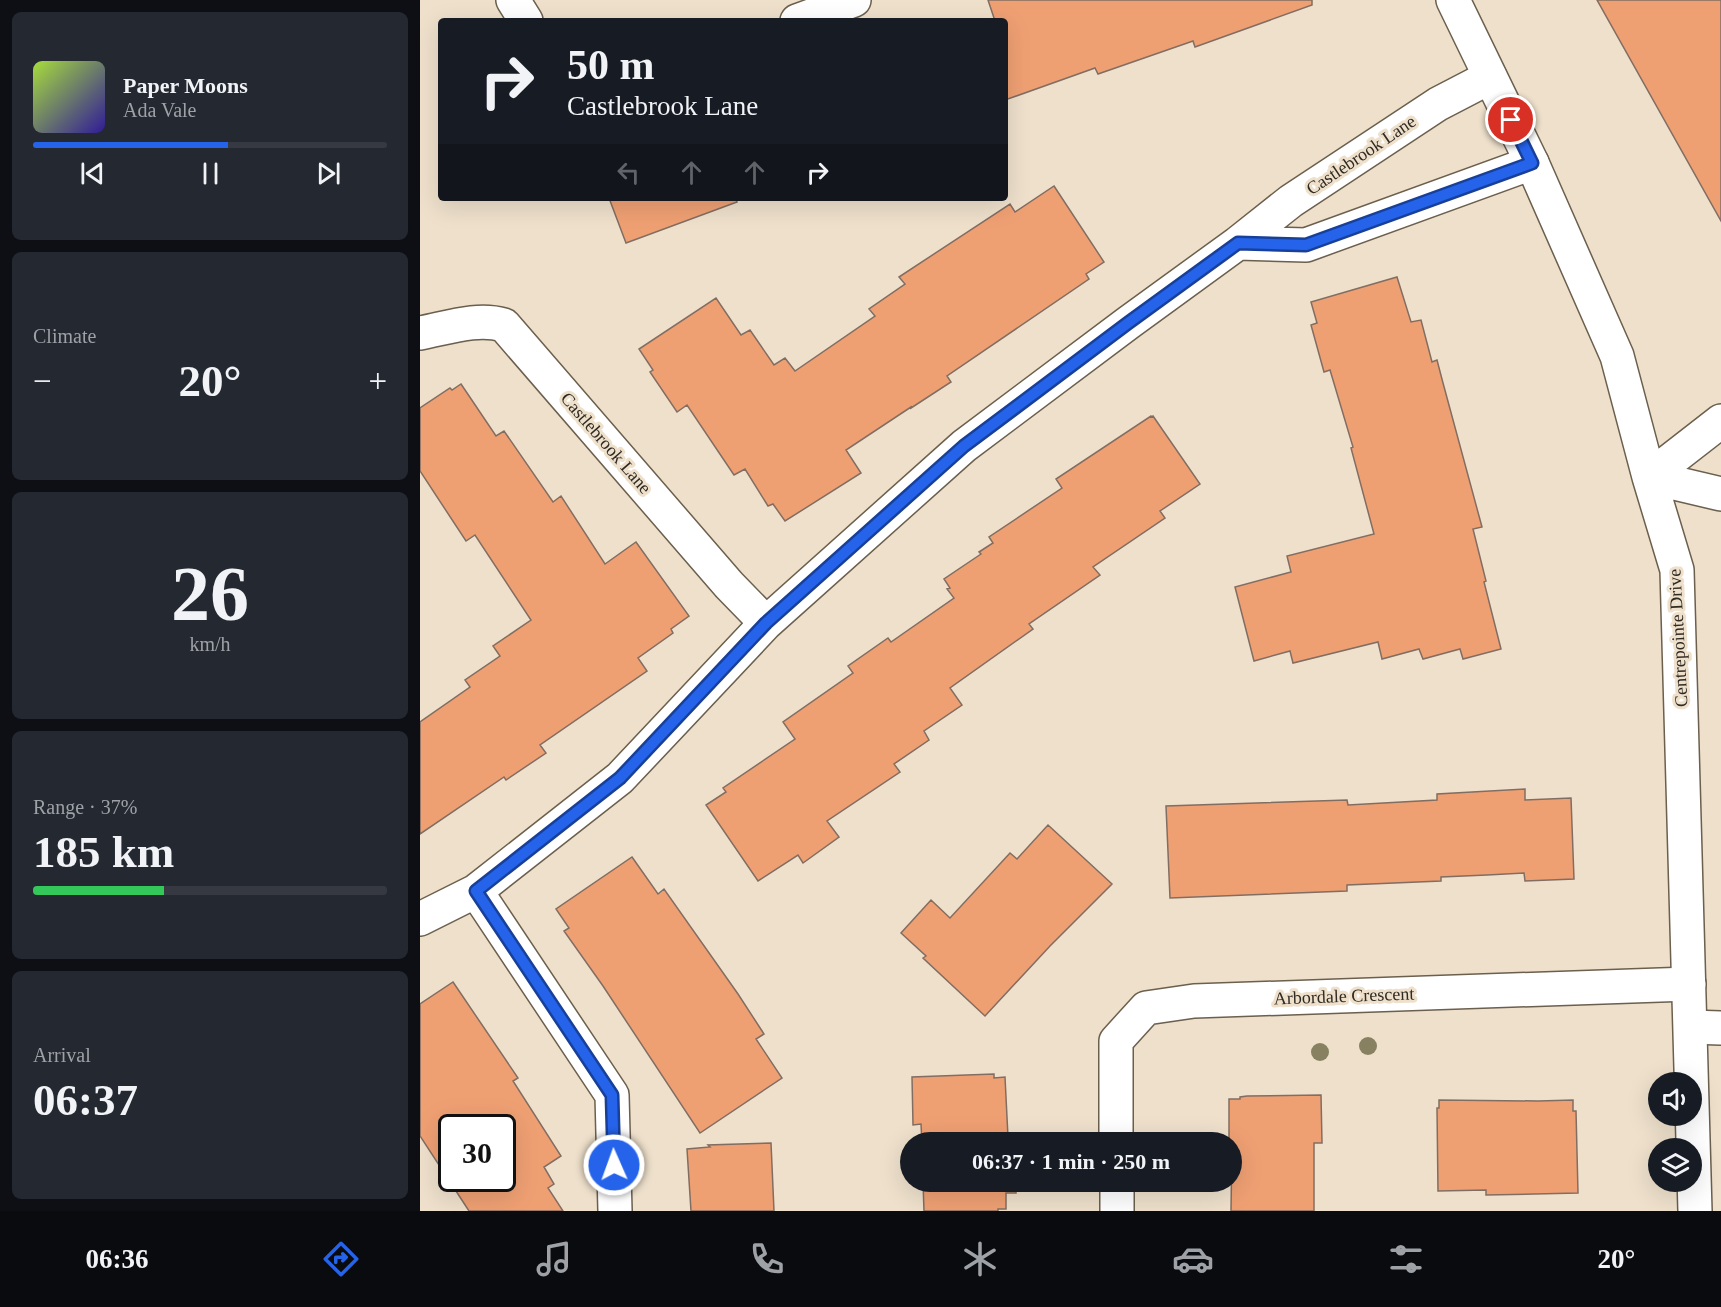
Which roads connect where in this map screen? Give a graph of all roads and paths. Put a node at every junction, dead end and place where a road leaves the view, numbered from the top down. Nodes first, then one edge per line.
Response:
1 (513, 0) edge
2 (854, 0) edge
3 (1453, 0) edge
4 (524, 18) edge
5 (805, 18) edge
6 (1490, 77) junction
7 (1532, 163) junction
8 (1238, 243) junction
9 (420, 333) edge
10 (1721, 421) edge
11 (1649, 477) junction
12 (1721, 495) edge
13 (766, 623) junction
14 (476, 891) junction
15 (420, 919) edge
16 (1689, 984) junction
17 (1706, 1027) edge
18 (1116, 1132) edge
19 (1117, 1192) edge
20 (615, 1211) edge
21 (1117, 1211) edge
22 (1695, 1211) edge

1 - 4 street
2 - 5 street
3 - 6 street, Centrepointe Drive
6 - 7 street, Centrepointe Drive
6 - 8 street, Castlebrook Lane
7 - 8 street
7 - 11 street, Centrepointe Drive
8 - 13 street, Castlebrook Lane
9 - 13 street, Castlebrook Lane
10 - 11 street
11 - 12 street
11 - 16 street, Centrepointe Drive
13 - 14 street, Castlebrook Lane
14 - 15 street, Castlebrook Lane
14 - 20 street
16 - 17 street, Centrepointe Drive
16 - 18 street, Arbordale Crescent
17 - 22 street, Centrepointe Drive
19 - 21 street

